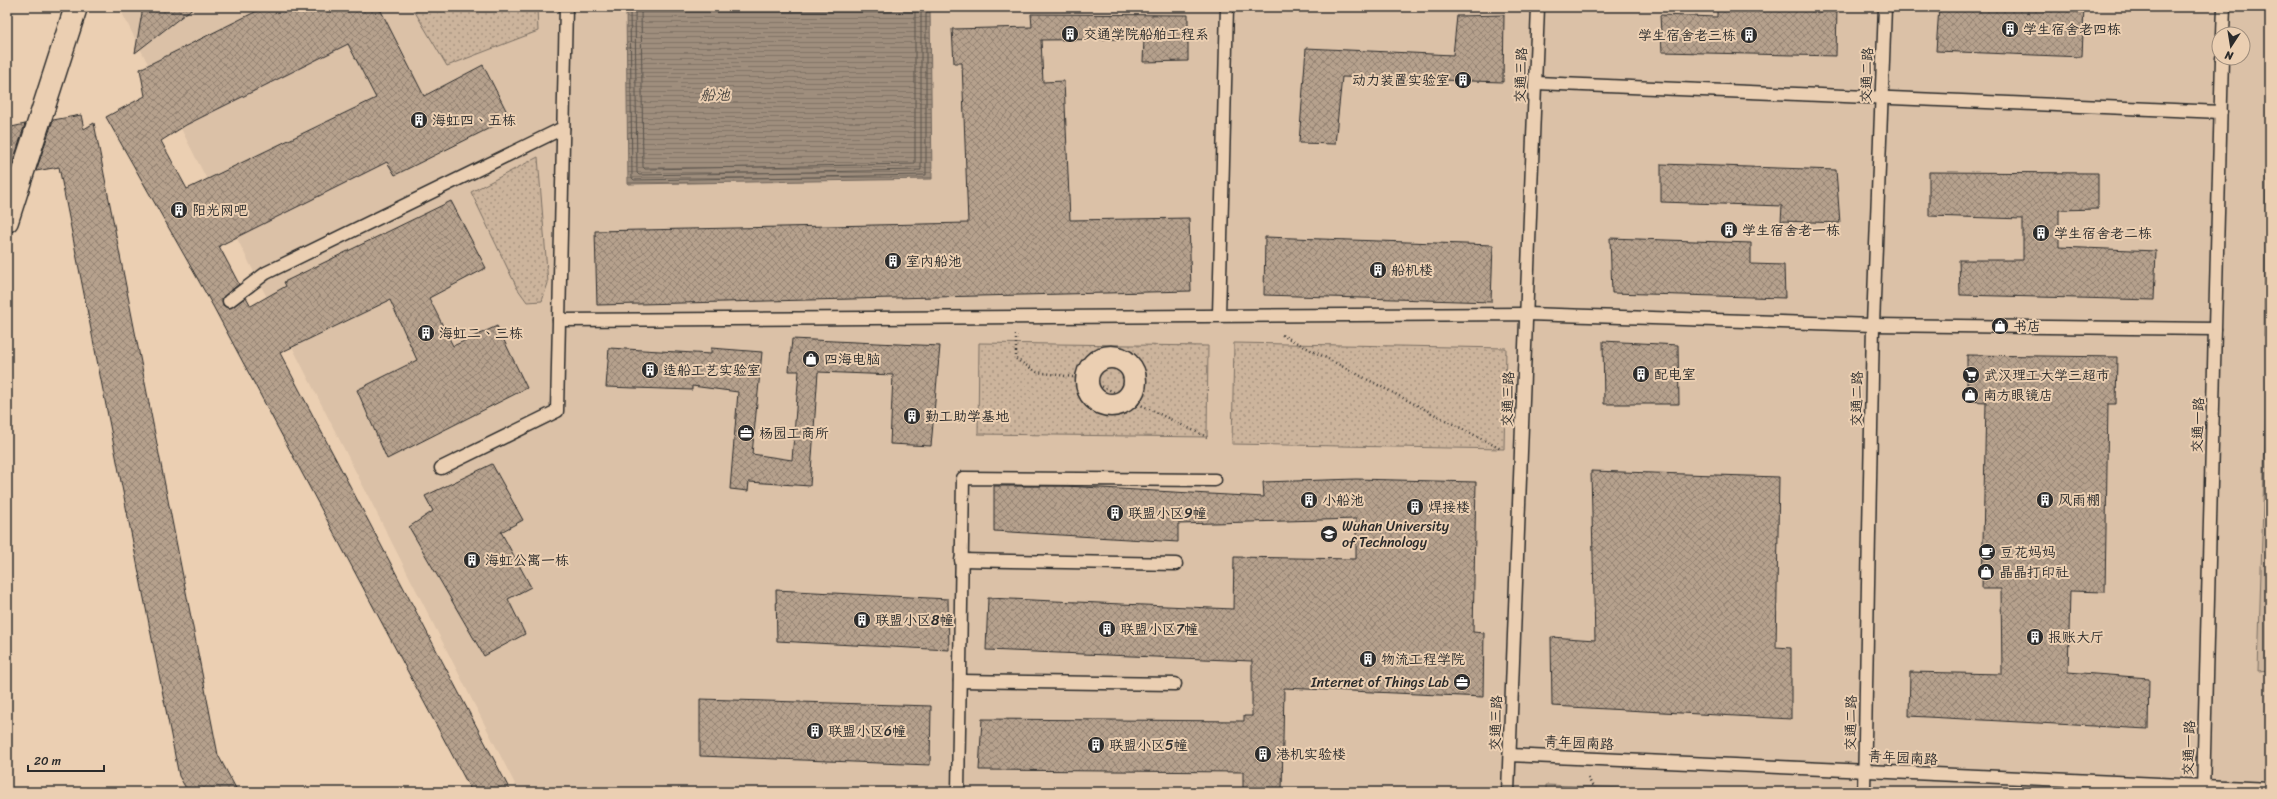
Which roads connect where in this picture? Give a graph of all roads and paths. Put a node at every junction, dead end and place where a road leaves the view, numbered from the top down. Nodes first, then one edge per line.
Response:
1 (76, 7) edge
2 (566, 7) edge
3 (1227, 7) edge
4 (1538, 7) edge
5 (1885, 7) edge
6 (2224, 7) edge
7 (2223, 26) edge
8 (2222, 66) edge
9 (1536, 83) junction
10 (1882, 98) junction
11 (2221, 112) junction
12 (563, 128) junction
13 (7, 221) edge
14 (229, 301) dead end
15 (1527, 314) junction
16 (1219, 315) junction
17 (1016, 317) junction
18 (559, 320) junction
19 (1873, 324) junction
20 (2215, 329) junction
21 (1278, 333) dead end
22 (1087, 379) junction
23 (1127, 400) junction
24 (1207, 437) dead end
25 (1521, 459) junction
26 (441, 468) dead end
27 (1215, 480) dead end
28 (961, 560) junction
29 (1176, 564) dead end
30 (960, 681) junction
31 (1175, 684) dead end
32 (1510, 755) junction
33 (1865, 771) junction
34 (2203, 789) edge
35 (2270, 789) edge
36 (958, 792) edge
37 (1508, 792) edge
38 (1864, 792) edge

1 - 13 main road
2 - 12 lane
3 - 16 lane
4 - 9 lane, 交通三路
5 - 10 lane, 交通二路
6 - 7 lane
8 - 11 lane, 交通一路
9 - 10 lane
9 - 15 lane, 交通三路
10 - 11 lane
10 - 19 lane, 交通二路
11 - 20 lane, 交通一路
12 - 14 lane
12 - 18 lane
15 - 16 lane
15 - 19 lane
15 - 25 lane, 交通三路
16 - 17 lane
17 - 18 lane
17 - 22 path
18 - 26 lane
19 - 20 lane
19 - 33 lane, 交通二路
20 - 34 lane, 交通一路
21 - 25 path
22 - 23 path
22 - 23 main road
22 - 23 main road
23 - 24 path
25 - 32 lane, 交通三路
27 - 28 lane
28 - 29 lane
28 - 30 lane
30 - 31 lane
30 - 36 lane
32 - 33 lane, 青年园南路
32 - 37 lane, 交通三路
33 - 34 lane, 青年园南路
33 - 38 lane, 交通二路
34 - 35 lane, 青年园南路

